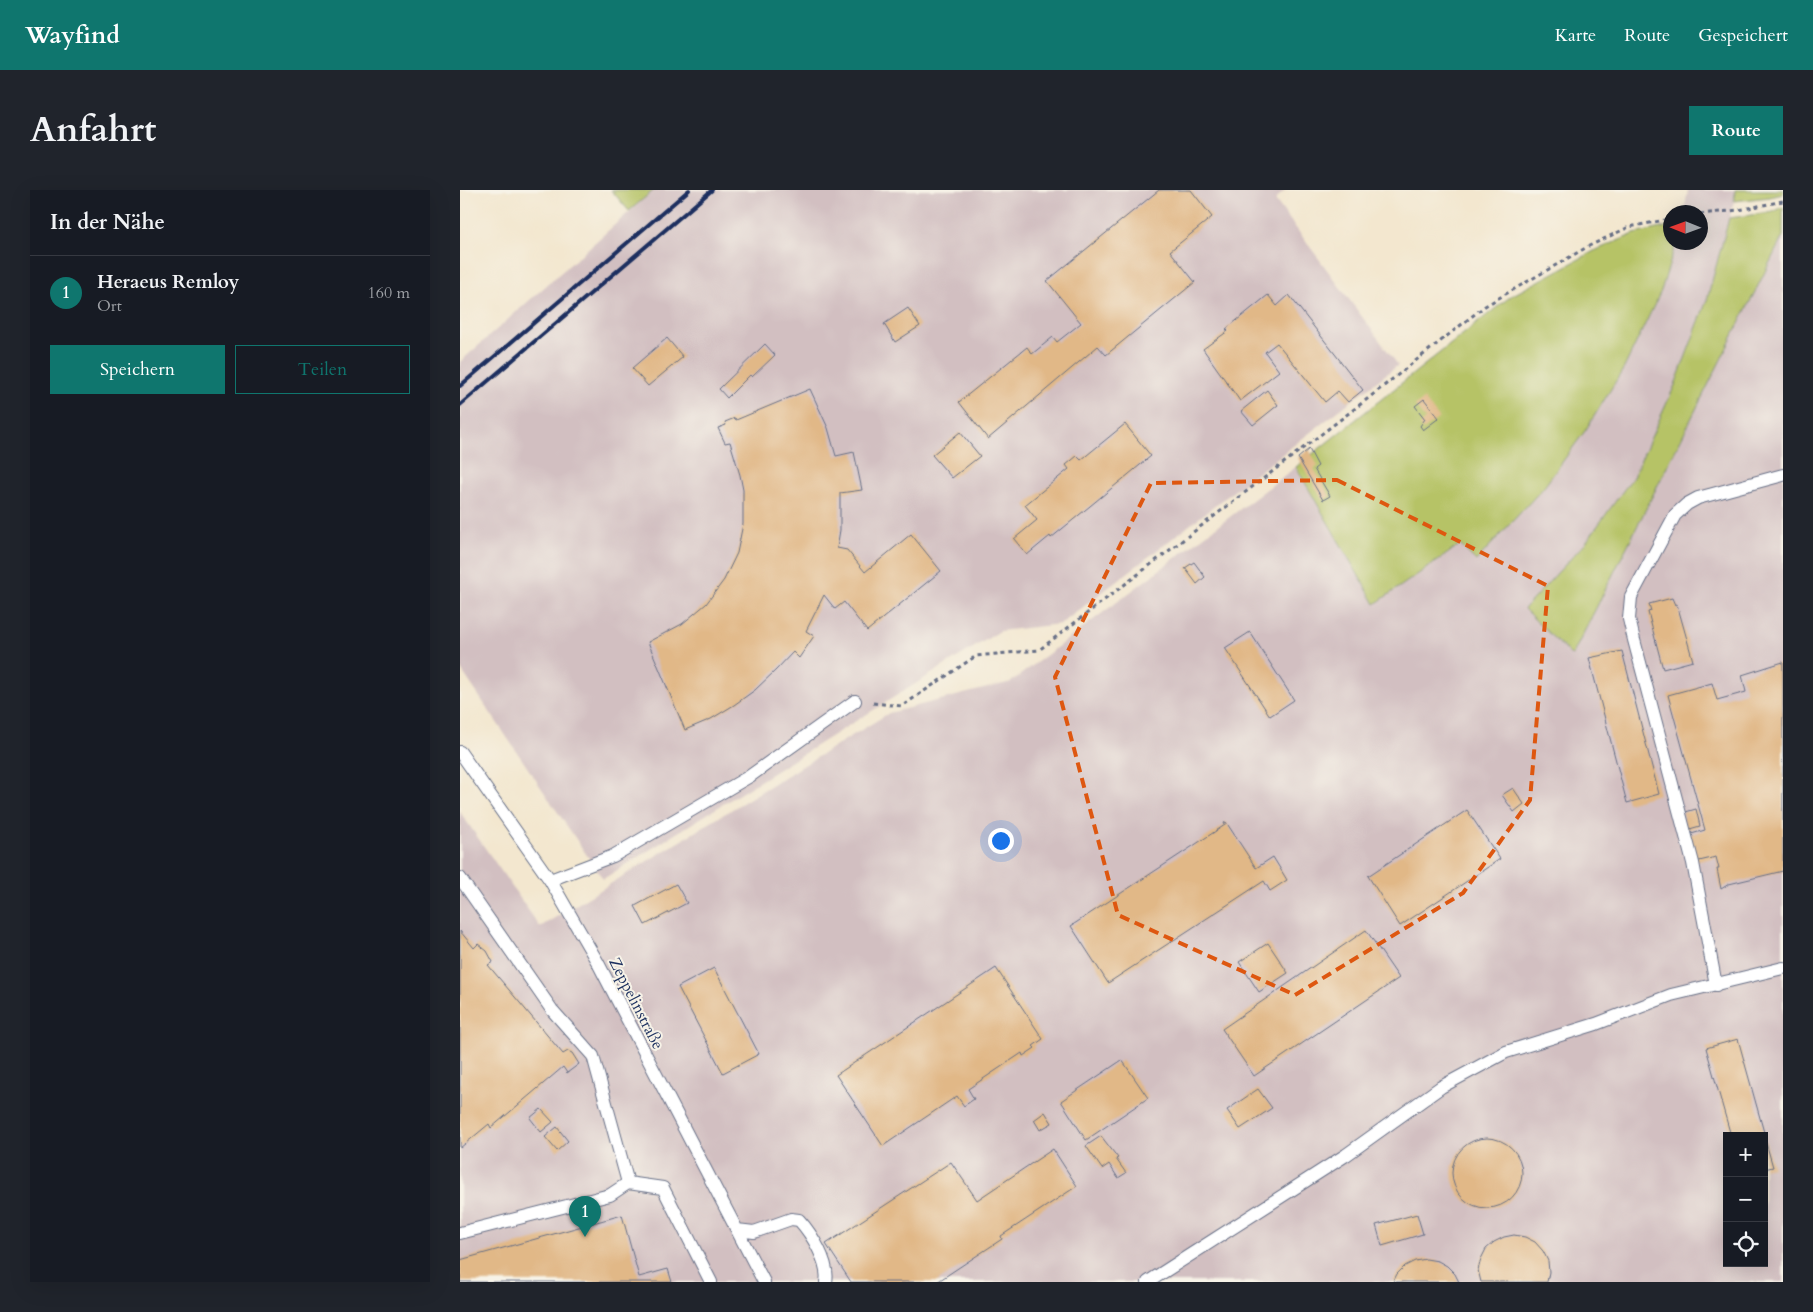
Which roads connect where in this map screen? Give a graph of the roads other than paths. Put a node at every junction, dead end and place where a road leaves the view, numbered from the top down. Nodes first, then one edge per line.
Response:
1 (1783, 475) edge
2 (855, 701) road end
3 (460, 752) edge
4 (460, 878) edge
5 (550, 880) junction
6 (1783, 968) edge
7 (1716, 984) junction
8 (628, 1183) junction
9 (737, 1230) junction
10 (460, 1233) edge
11 (710, 1282) edge
12 (764, 1282) edge
13 (826, 1282) edge
14 (1148, 1282) edge

1 - 7 lane
2 - 5 lane
3 - 5 lane, Zeppelinstraße
4 - 8 lane
5 - 9 lane, Zeppelinstraße
6 - 7 lane
7 - 14 lane
8 - 10 lane
8 - 11 lane
9 - 12 lane, Zeppelinstraße
9 - 13 lane

